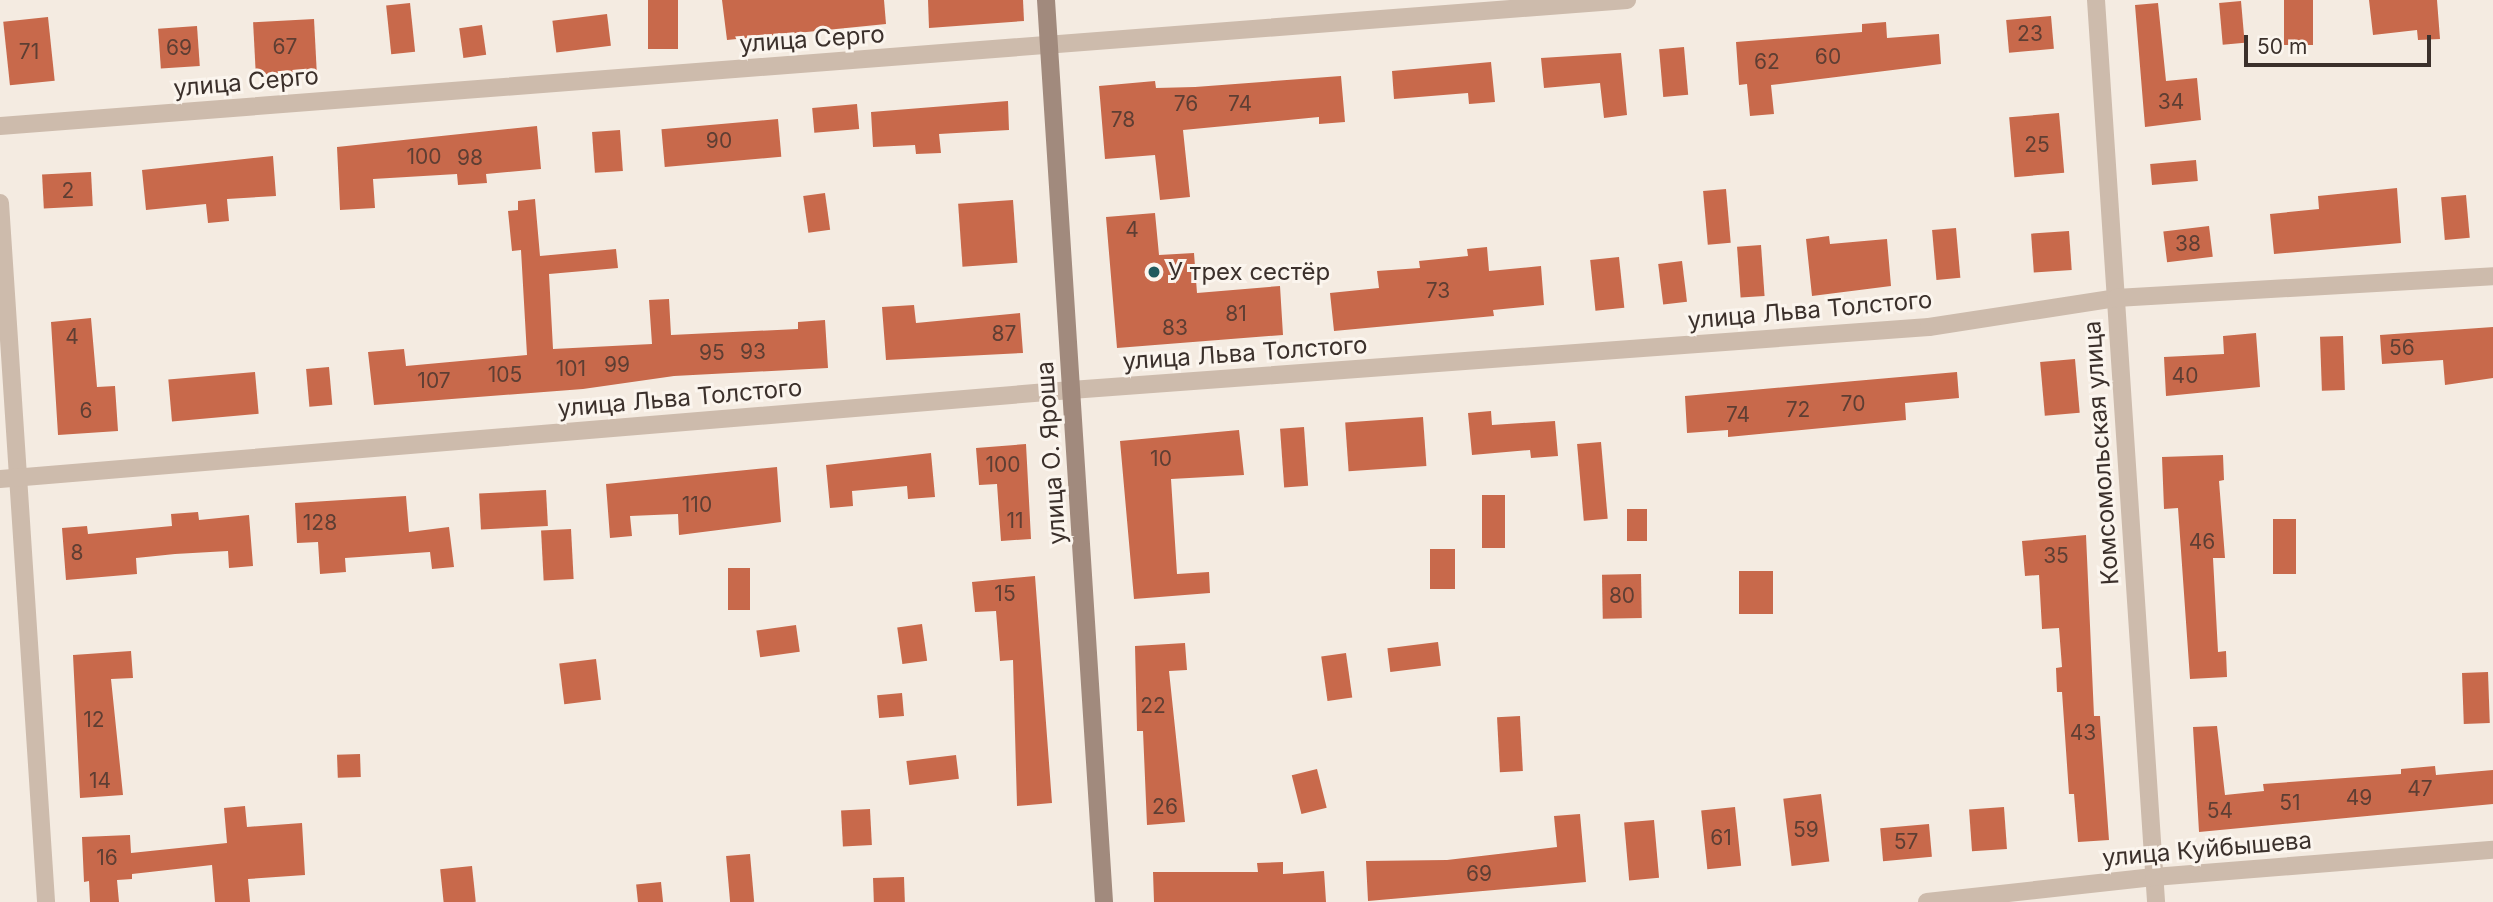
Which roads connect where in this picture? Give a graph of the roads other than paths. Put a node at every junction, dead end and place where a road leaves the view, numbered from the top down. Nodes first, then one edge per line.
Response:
1 (1046, 0) edge
2 (1627, 0) edge
3 (2096, 0) edge
4 (1049, 45) junction
5 (0, 126) edge
6 (0, 203) edge
7 (2493, 276) edge
8 (2116, 298) junction
9 (1071, 390) junction
10 (18, 478) junction
11 (0, 479) edge
12 (2493, 850) edge
13 (2154, 877) junction
14 (47, 902) edge
15 (1104, 902) edge
16 (1927, 902) edge
17 (2156, 902) edge

1 - 4 main road, улица О. Яроша
2 - 4 street, улица Серго
3 - 8 street, Комсомольская улица
4 - 5 street, улица Серго
4 - 9 main road, улица О. Яроша
6 - 10 street
7 - 8 street, улица Льва Толстого
8 - 9 street, улица Льва Толстого
8 - 13 street, Комсомольская улица
9 - 10 street, улица Льва Толстого
9 - 15 main road, улица О. Яроша
10 - 11 street, улица Льва Толстого
10 - 14 street
12 - 13 street, улица Куйбышева
13 - 16 street, улица Куйбышева
13 - 17 street, Комсомольская улица

